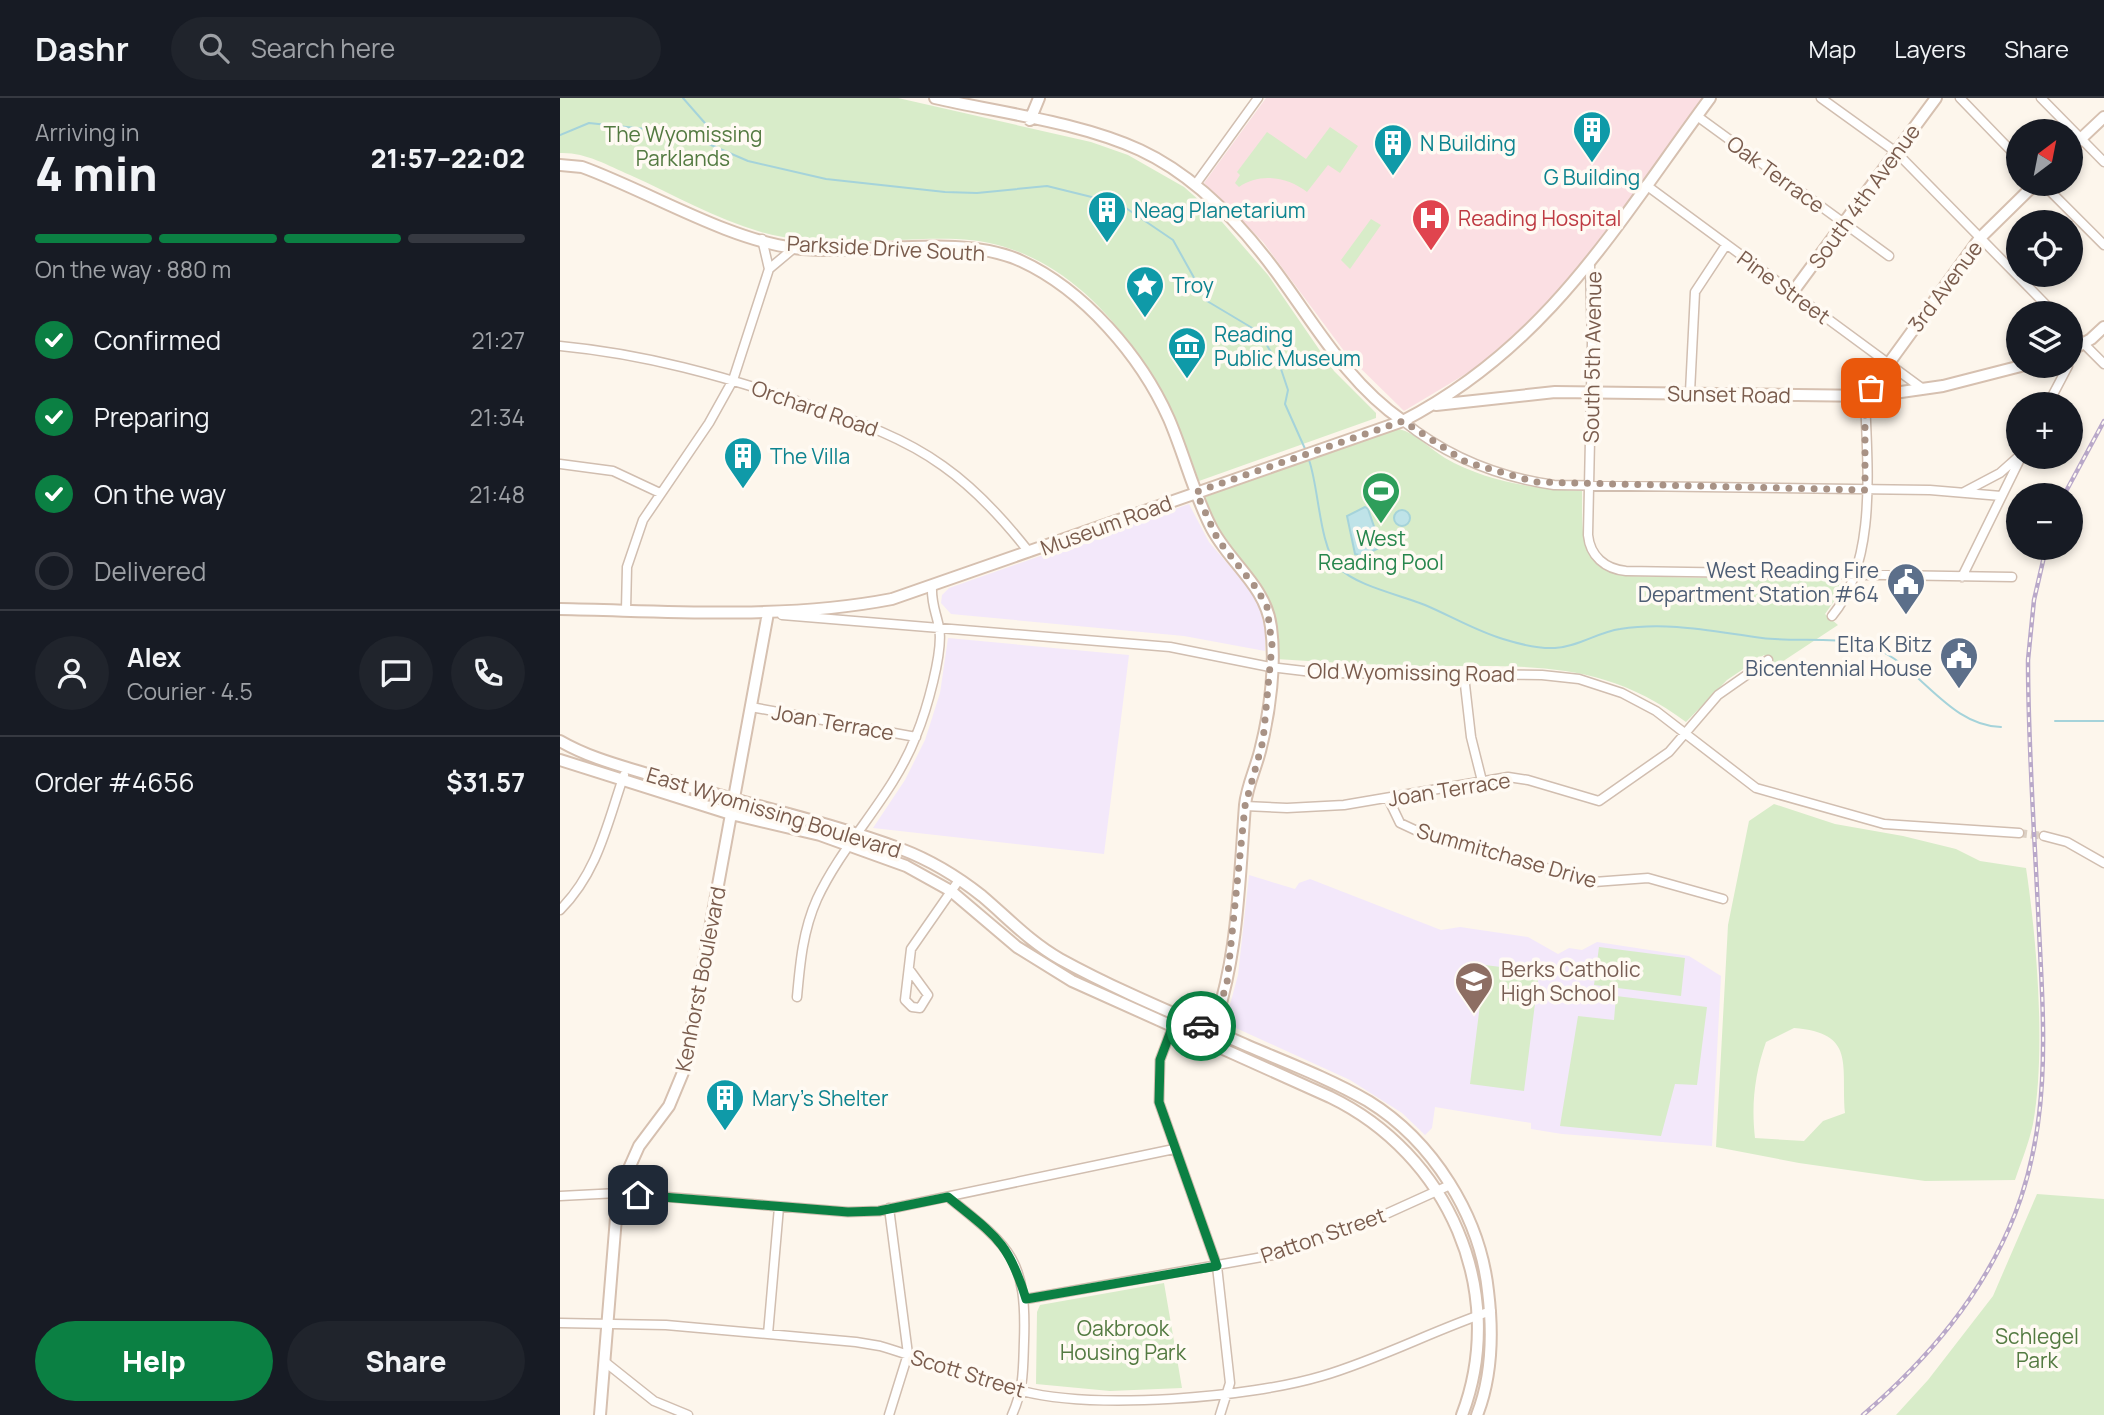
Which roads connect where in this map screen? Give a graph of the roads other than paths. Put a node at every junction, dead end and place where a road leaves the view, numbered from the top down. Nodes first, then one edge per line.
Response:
1 (935, 98) edge
2 (1039, 98) edge
3 (1258, 98) edge
4 (1710, 98) edge
5 (1821, 98) edge
6 (1936, 98) edge
7 (1960, 98) edge
8 (2041, 98) edge
9 (1697, 116) junction
10 (2104, 117) edge
11 (2062, 119) edge
12 (1030, 120) junction
13 (2083, 136) edge
14 (2083, 140) edge
15 (2006, 146) edge
16 (1896, 152) junction
17 (2104, 162) edge
18 (560, 165) edge
19 (1195, 185) junction
20 (1646, 186) junction
21 (2023, 196) edge
22 (2055, 196) edge
23 (1844, 224) junction
24 (1980, 238) junction
25 (762, 239) junction
26 (1726, 245) junction
27 (2104, 245) edge
28 (794, 248) junction
29 (1889, 256) dead end
30 (1590, 266) junction
31 (769, 269) junction
32 (1793, 293) junction
33 (2042, 301) edge
34 (2104, 327) edge
35 (2083, 343) edge
36 (560, 346) edge
37 (2083, 352) edge
38 (1888, 363) junction
39 (2104, 364) edge
40 (2006, 370) edge
41 (733, 380) junction
42 (1923, 389) junction
43 (1591, 392) junction
44 (1690, 393) junction
45 (1865, 396) junction
46 (1434, 406) junction
47 (1403, 421) junction
48 (560, 464) edge
49 (2006, 468) edge
50 (2013, 469) edge
51 (1589, 485) junction
52 (1865, 490) junction
53 (1196, 492) junction
54 (1964, 492) junction
55 (660, 493) junction
56 (2001, 496) junction
57 (1029, 552) junction
58 (1855, 576) junction
59 (1962, 577) junction
60 (2012, 577) dead end
61 (932, 586) junction
62 (560, 609) edge
63 (626, 610) junction
64 (768, 613) junction
65 (1832, 616) dead end
66 (940, 628) junction
67 (1768, 660) dead end
68 (1270, 667) junction
69 (1464, 676) junction
70 (751, 707) junction
71 (1686, 732) junction
72 (916, 737) junction
73 (560, 741) edge
74 (560, 760) edge
75 (627, 768) junction
76 (1482, 781) junction
77 (622, 782) junction
78 (1388, 798) junction
79 (733, 801) junction
80 (1245, 806) junction
81 (731, 814) junction
82 (2019, 834) tunnel mouth
83 (858, 835) junction
84 (2044, 836) tunnel mouth
85 (850, 847) junction
86 (2104, 863) edge
87 (959, 880) junction
88 (951, 891) junction
89 (1723, 899) dead end
90 (560, 910) edge
91 (909, 969) dead end
92 (797, 997) dead end
93 (1175, 1020) junction
94 (1212, 1030) junction
95 (1208, 1042) junction
96 (1377, 1108) junction
97 (1369, 1119) junction
98 (1174, 1149) junction
99 (1450, 1185) junction
100 (1438, 1191) junction
101 (618, 1193) junction
102 (560, 1196) edge
103 (948, 1197) junction
104 (779, 1207) junction
105 (889, 1208) junction
106 (1217, 1266) junction
107 (1026, 1299) junction
108 (1491, 1311) junction
109 (1479, 1315) junction
110 (560, 1323) edge
111 (609, 1324) junction
112 (768, 1334) junction
113 (908, 1354) junction
114 (605, 1362) junction
115 (1022, 1391) junction
116 (1228, 1393) junction
117 (600, 1415) edge
118 (688, 1415) edge
119 (889, 1415) edge
120 (1012, 1415) edge
121 (1220, 1415) edge
122 (1462, 1415) edge
123 (1477, 1415) edge

1 - 12 street
2 - 12 street
3 - 19 street
4 - 9 street, South 5th Avenue
5 - 16 street
6 - 16 street, South 4th Avenue
7 - 15 street
8 - 11 street
9 - 20 street, South 5th Avenue
9 - 23 street, Oak Terrace
10 - 13 street
12 - 19 street
14 - 17 street
16 - 23 street, South 4th Avenue
16 - 24 street
18 - 25 street, Parkside Drive South
19 - 47 street
20 - 26 street, Pine Street
20 - 30 street, South 5th Avenue
21 - 24 street, 3rd Avenue
22 - 27 street
23 - 29 street, Oak Terrace
23 - 32 street, South 4th Avenue
24 - 33 street
24 - 38 street, 3rd Avenue
25 - 28 street, Parkside Drive South
25 - 31 street
26 - 32 street, Pine Street
26 - 44 street
28 - 31 street
28 - 53 street, Parkside Drive South
30 - 43 street, South 5th Avenue
30 - 46 street, Museum Road
31 - 41 street
32 - 38 street, Pine Street
34 - 35 street
36 - 41 street, Orchard Road
37 - 39 street
38 - 42 street, Pine Street
38 - 45 street, 3rd Avenue
40 - 42 street, Sunset Road
41 - 55 street
41 - 57 street, Orchard Road
42 - 45 street, Sunset Road
43 - 44 street, Sunset Road
43 - 46 street, Sunset Road
43 - 51 street, South 5th Avenue
44 - 45 street, Sunset Road
45 - 52 street
46 - 47 street, Museum Road
47 - 51 street
47 - 53 street, Museum Road
48 - 55 street
49 - 54 street
50 - 56 street
51 - 52 street
51 - 58 street, South 5th Avenue
52 - 54 street
52 - 58 street
53 - 57 street, Museum Road
53 - 68 street, Parkside Drive South
54 - 56 street
55 - 63 street
56 - 59 street
57 - 61 street, Museum Road
58 - 59 street
58 - 65 street
59 - 60 street
61 - 64 street, Museum Road
61 - 66 street
62 - 63 street, Museum Road
63 - 64 street, Museum Road
64 - 66 street, Old Wyomissing Road
64 - 70 street, Kenhorst Boulevard
66 - 68 street, Old Wyomissing Road
66 - 72 street
67 - 71 street, Joan Terrace
68 - 69 street, Old Wyomissing Road
68 - 80 street, Parkside Drive South
69 - 71 street, Old Wyomissing Road
69 - 76 street
70 - 72 street, Joan Terrace
70 - 79 street, Kenhorst Boulevard
71 - 76 street, Joan Terrace
71 - 82 street, Old Wyomissing Road
72 - 83 street
73 - 75 street, East Wyomissing Boulevard
74 - 77 street, East Wyomissing Boulevard
75 - 77 street
75 - 79 street, East Wyomissing Boulevard
76 - 78 street, Joan Terrace
77 - 81 street, East Wyomissing Boulevard
77 - 90 street
78 - 80 street, Joan Terrace
78 - 89 street, Summitchase Drive
79 - 81 street, Kenhorst Boulevard
79 - 83 street, East Wyomissing Boulevard
80 - 94 street, Parkside Drive South
81 - 85 street, East Wyomissing Boulevard
81 - 101 street, Kenhorst Boulevard
83 - 85 street
83 - 87 street, East Wyomissing Boulevard
84 - 86 street
85 - 88 street, East Wyomissing Boulevard
85 - 92 street
87 - 88 street
87 - 93 street, East Wyomissing Boulevard
88 - 91 street
88 - 93 street, East Wyomissing Boulevard
93 - 94 street, East Wyomissing Boulevard
93 - 95 street, East Wyomissing Boulevard
93 - 98 street
94 - 95 street, Parkside Drive South
94 - 96 street, East Wyomissing Boulevard
95 - 97 street, East Wyomissing Boulevard
96 - 97 street
96 - 99 street, East Wyomissing Boulevard
97 - 100 street, East Wyomissing Boulevard
98 - 103 street
98 - 106 street
99 - 100 street, Patton Street
99 - 108 street, East Wyomissing Boulevard
100 - 106 street, Patton Street
100 - 109 street, East Wyomissing Boulevard
101 - 102 street
101 - 104 street
101 - 111 street, Kenhorst Boulevard
103 - 105 street
103 - 107 street
104 - 105 street
104 - 112 street
105 - 113 street
106 - 107 street, Patton Street
106 - 116 street
107 - 115 street
108 - 109 street, Scott Street
108 - 123 street, East Wyomissing Boulevard
109 - 116 street, Scott Street
109 - 122 street, East Wyomissing Boulevard
110 - 111 street, Scott Street
111 - 112 street, Scott Street
111 - 114 street, Kenhorst Boulevard
112 - 113 street, Scott Street
113 - 115 street, Scott Street
113 - 119 street
114 - 117 street, Kenhorst Boulevard
114 - 118 street
115 - 116 street, Scott Street
115 - 120 street
116 - 121 street

